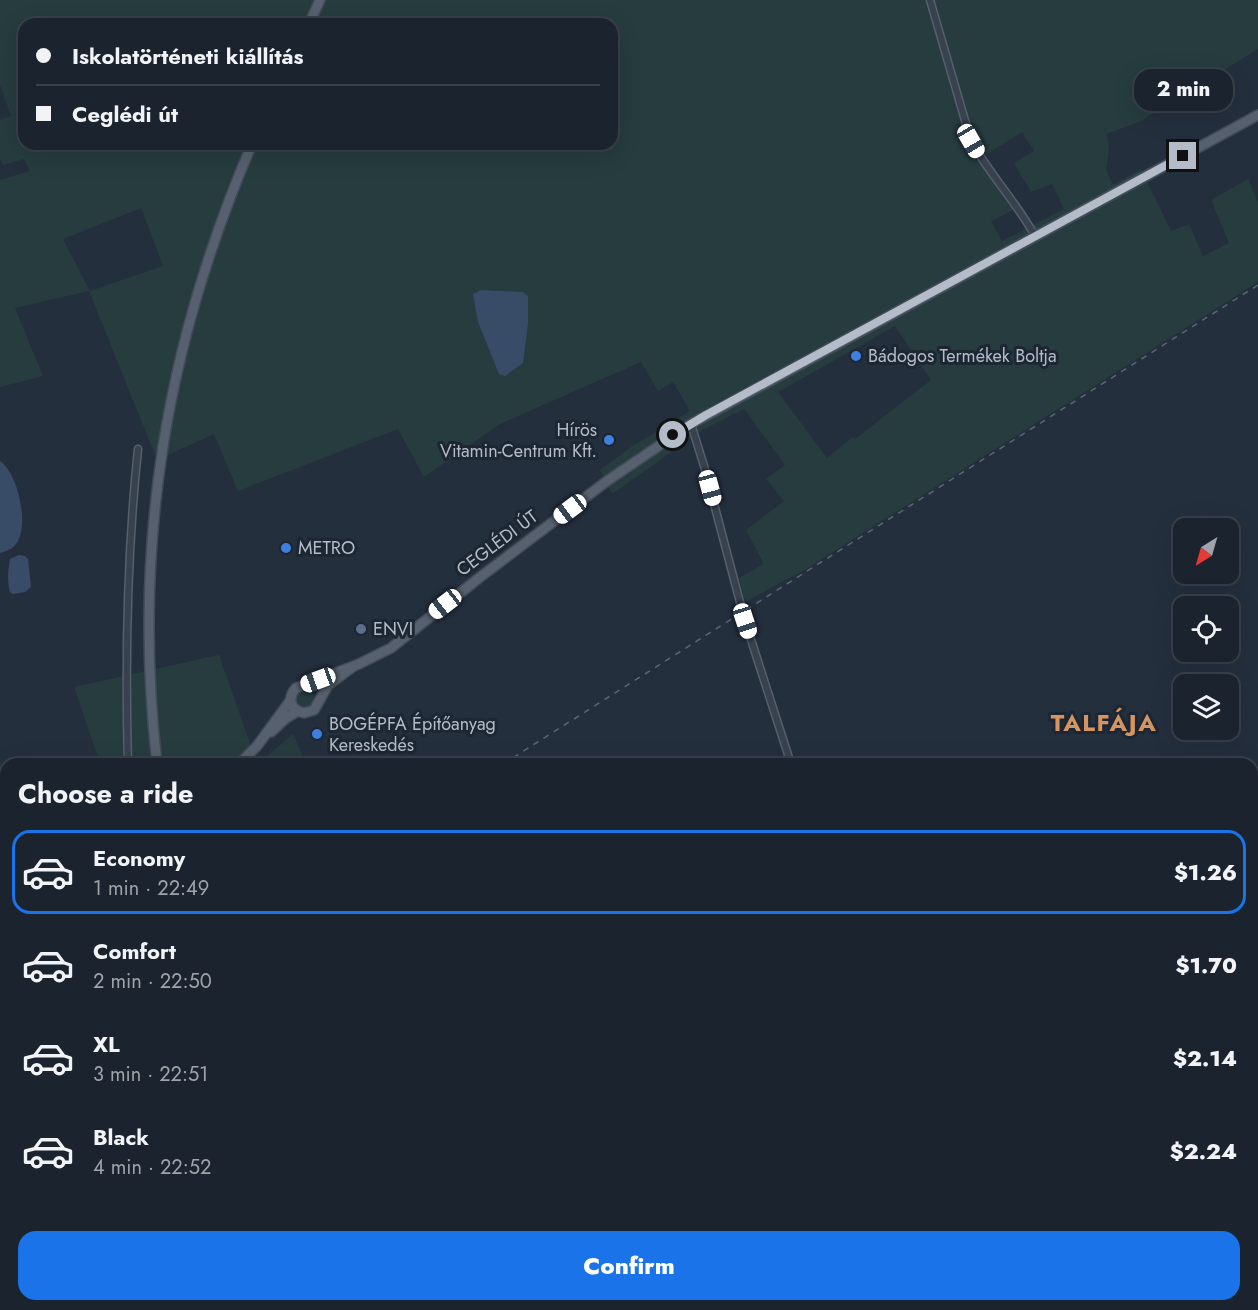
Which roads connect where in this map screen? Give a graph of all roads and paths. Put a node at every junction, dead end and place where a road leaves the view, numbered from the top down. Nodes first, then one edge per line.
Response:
1 (321, 0) edge
2 (930, 0) edge
3 (312, 18) edge
4 (1258, 115) edge
5 (250, 150) edge
6 (1035, 236) junction
7 (691, 424) junction
8 (138, 449) dead end
9 (354, 666) junction
10 (305, 685) junction
11 (319, 699) junction
12 (290, 700) junction
13 (298, 711) junction
14 (262, 739) junction
15 (128, 758) edge
16 (156, 758) edge
17 (245, 758) edge
18 (789, 758) edge

1 - 3 main road
2 - 6 street
4 - 6 main road, CEGLÉDI ÚT
5 - 16 main road
6 - 7 main road, CEGLÉDI ÚT
7 - 9 main road, CEGLÉDI ÚT
7 - 18 street
8 - 15 street
9 - 10 main road, CEGLÉDI ÚT
9 - 11 main road, CEGLÉDI ÚT
10 - 11 main road
10 - 12 main road
11 - 13 main road
12 - 13 main road
12 - 14 main road
13 - 14 main road
14 - 17 main road

